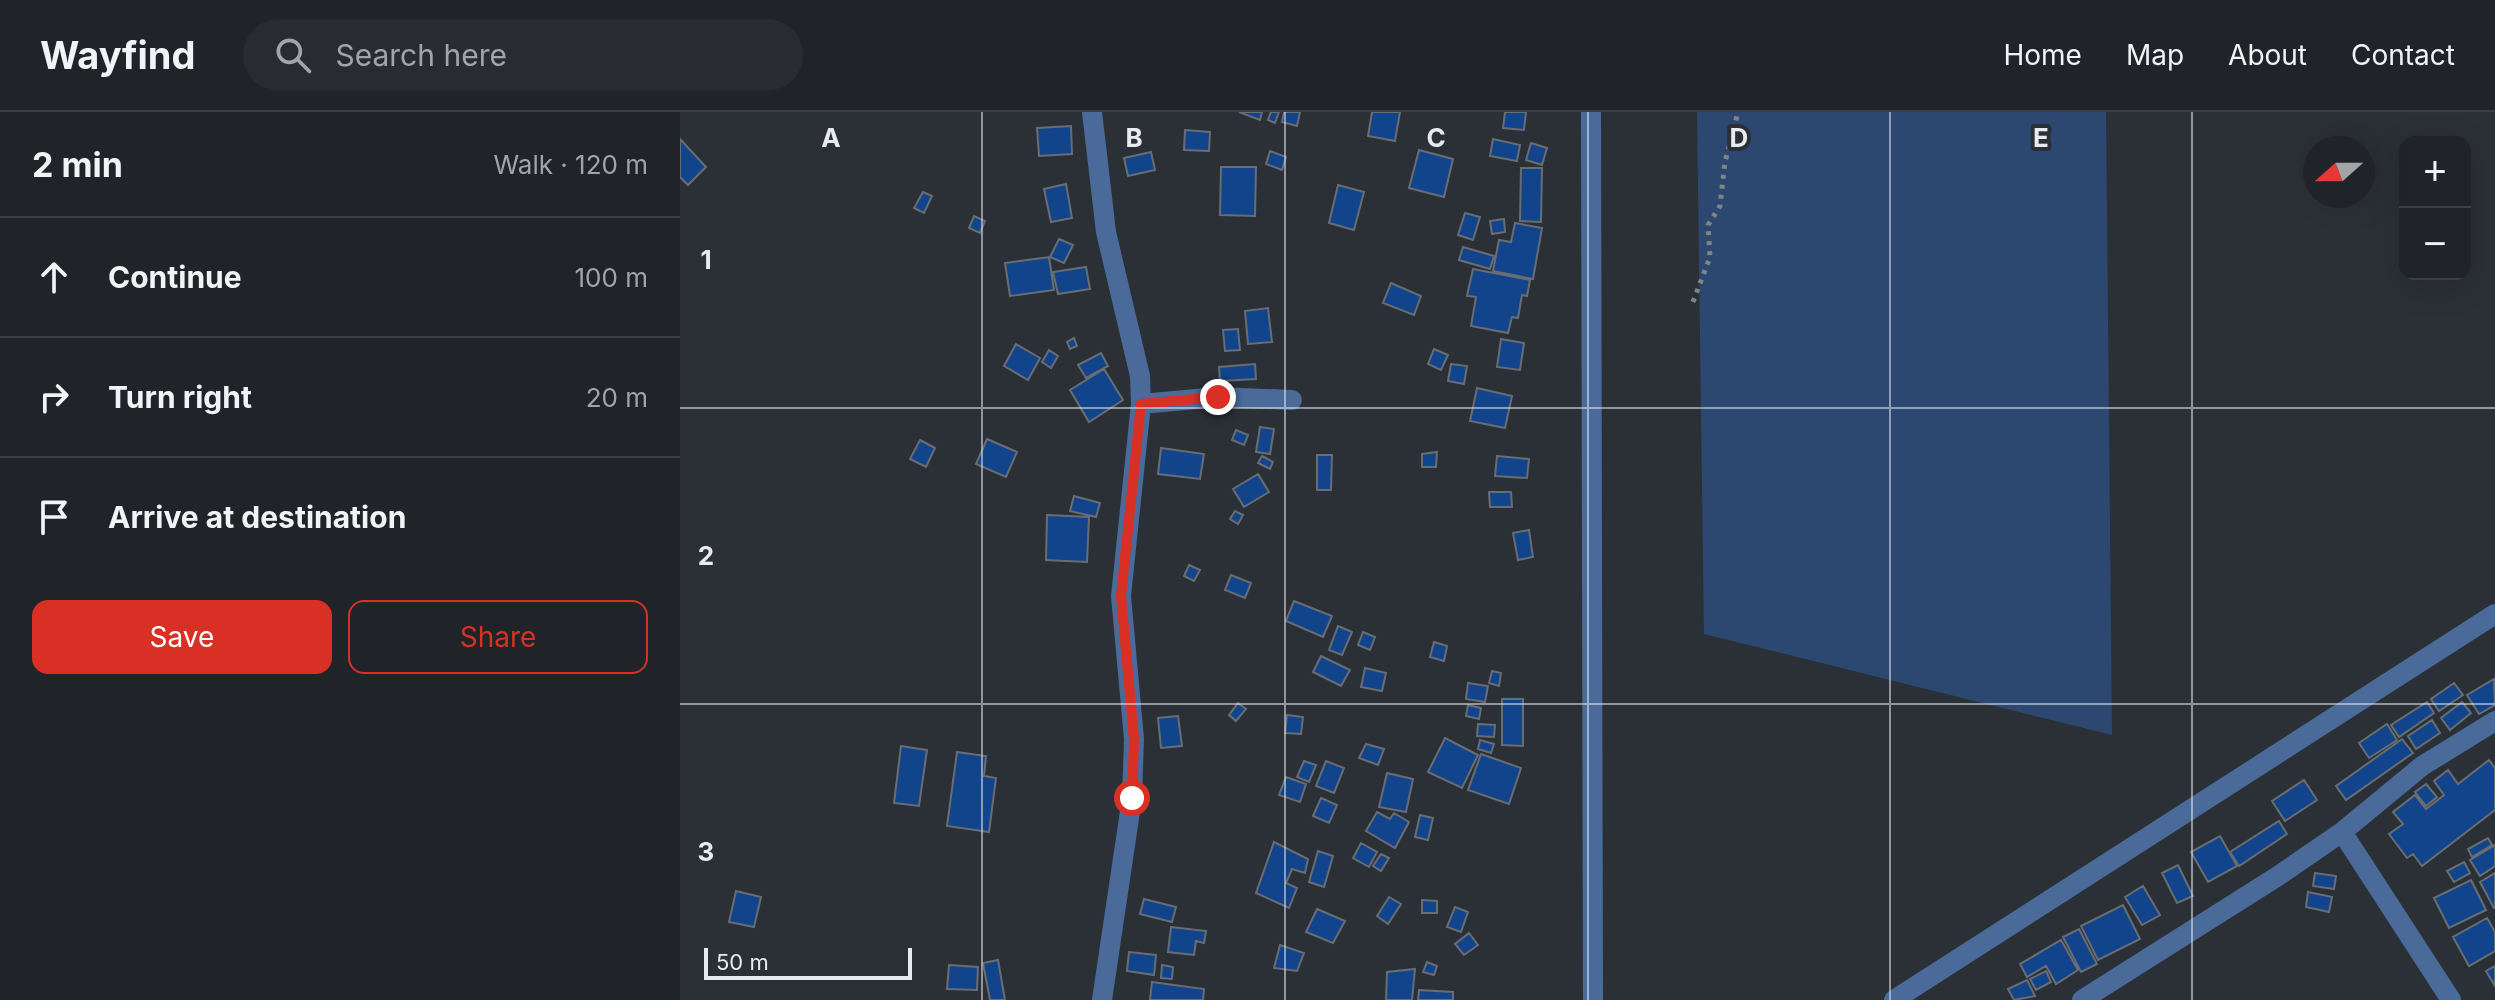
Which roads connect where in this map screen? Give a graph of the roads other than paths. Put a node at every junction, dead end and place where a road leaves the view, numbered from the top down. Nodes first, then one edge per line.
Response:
1 (1092, 112) edge
2 (1591, 112) edge
3 (1292, 400) dead end
4 (1141, 404) junction
5 (2495, 614) edge
6 (2495, 721) edge
7 (2342, 832) junction
8 (1102, 1000) edge
9 (1593, 1000) edge
10 (1894, 1000) edge
11 (2082, 1000) edge
12 (2451, 1000) edge

1 - 4 street
2 - 9 street
3 - 4 street
4 - 8 street
5 - 10 street
6 - 7 street
7 - 11 street
7 - 12 street

